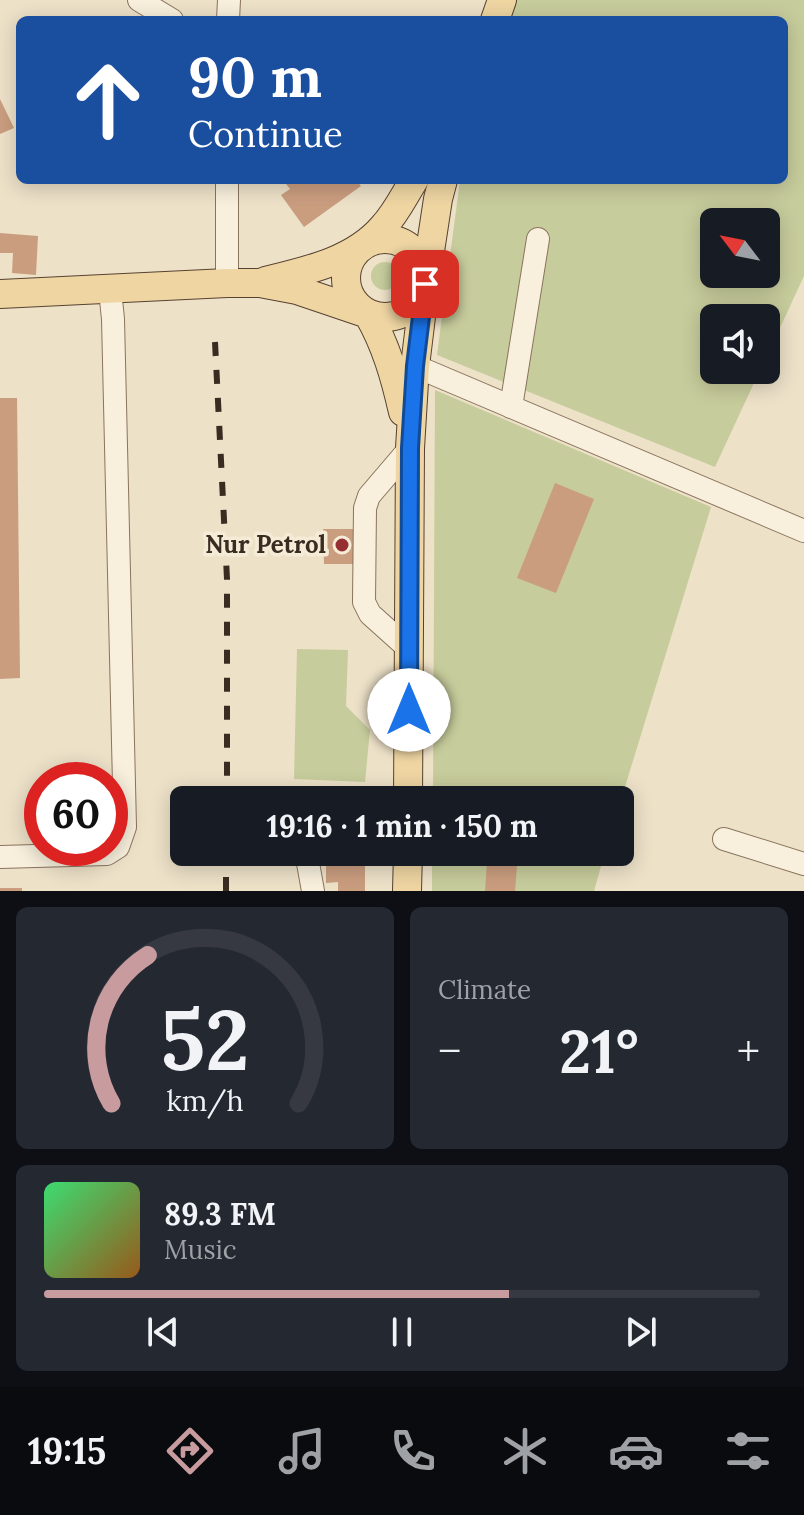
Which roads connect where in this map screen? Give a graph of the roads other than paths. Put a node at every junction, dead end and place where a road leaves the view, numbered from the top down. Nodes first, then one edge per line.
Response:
1 (139, 0) edge
2 (165, 16) edge
3 (227, 184) edge
4 (412, 184) edge
5 (442, 184) edge
6 (538, 239) dead end
7 (367, 243) junction
8 (227, 283) junction
9 (260, 283) junction
10 (425, 284) junction
11 (110, 290) junction
12 (0, 294) edge
13 (368, 314) junction
14 (415, 366) junction
15 (511, 407) junction
16 (410, 448) junction
17 (804, 531) edge
18 (409, 649) junction
19 (408, 786) edge
20 (724, 839) dead end
21 (0, 857) edge
22 (804, 864) edge
23 (309, 866) edge
24 (408, 866) edge
25 (313, 891) edge
26 (407, 891) edge

1 - 2 street
3 - 8 street
4 - 7 main road
5 - 10 main road
6 - 15 street
7 - 9 main road
7 - 10 main road
7 - 13 main road
8 - 9 main road
8 - 11 main road
9 - 13 main road
10 - 13 main road
10 - 14 main road
11 - 12 main road
11 - 21 street
13 - 16 main road
14 - 15 street
14 - 16 main road
15 - 17 street
16 - 18 main road
16 - 18 street
18 - 19 main road
20 - 22 street
23 - 25 street
24 - 26 main road

